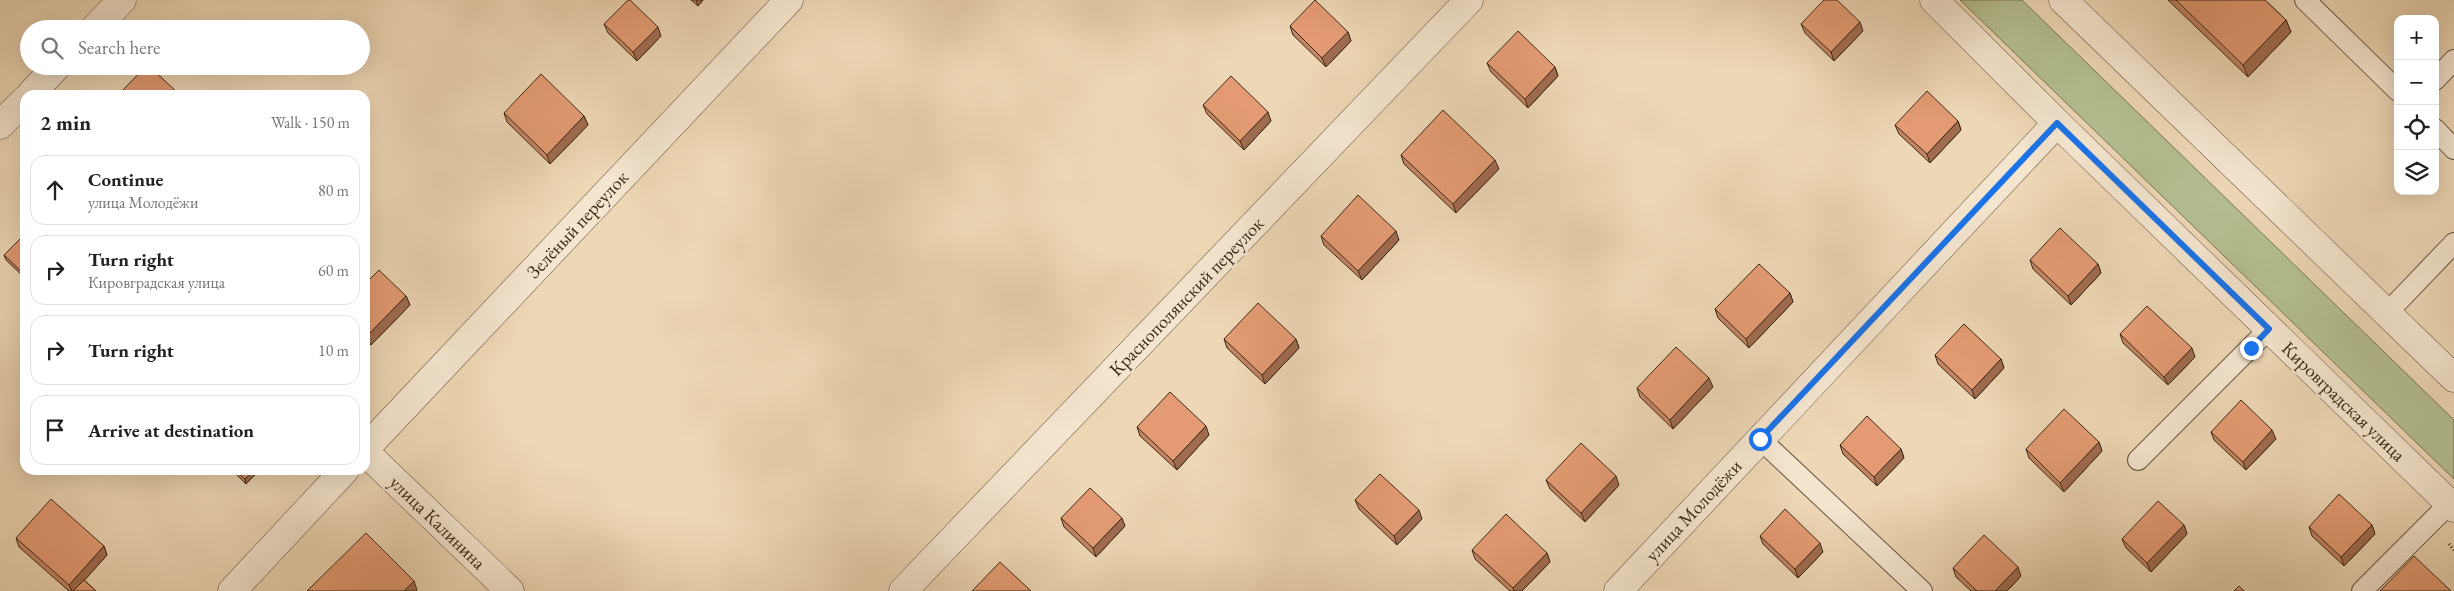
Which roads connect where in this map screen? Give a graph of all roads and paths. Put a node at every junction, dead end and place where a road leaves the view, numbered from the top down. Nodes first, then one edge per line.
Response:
1 (122, 0) edge
2 (789, 0) edge
3 (1469, 0) edge
4 (1934, 0) edge
5 (2063, 0) edge
6 (2305, 0) edge
7 (103, 20) edge
8 (2454, 60) edge
9 (48, 75) edge
10 (2439, 76) edge
11 (2394, 87) edge
12 (34, 90) edge
13 (2057, 123) junction
14 (2439, 134) edge
15 (2454, 149) edge
16 (2454, 243) edge
17 (2387, 313) junction
18 (2269, 329) junction
19 (2454, 378) edge
20 (1760, 439) junction
21 (370, 445) edge
22 (370, 455) edge
23 (2138, 460) dead end
24 (340, 475) edge
25 (2452, 505) edge
26 (232, 591) edge
27 (510, 591) edge
28 (903, 591) edge
29 (1618, 591) edge
30 (1922, 591) edge
31 (2362, 591) edge

1 - 7 street
2 - 21 street, Зелёный переулок
3 - 28 street, Краснополянский переулок
4 - 13 street, Кировградская улица
5 - 17 street
6 - 11 lane
8 - 10 lane
9 - 12 street
13 - 18 street, Кировградская улица
13 - 20 street, улица Молодёжи
14 - 15 lane
16 - 17 lane
17 - 19 street
18 - 23 lane
18 - 25 street, Кировградская улица
20 - 29 street, улица Молодёжи
20 - 30 lane
22 - 27 street, улица Калинина
24 - 26 street
25 - 31 lane

